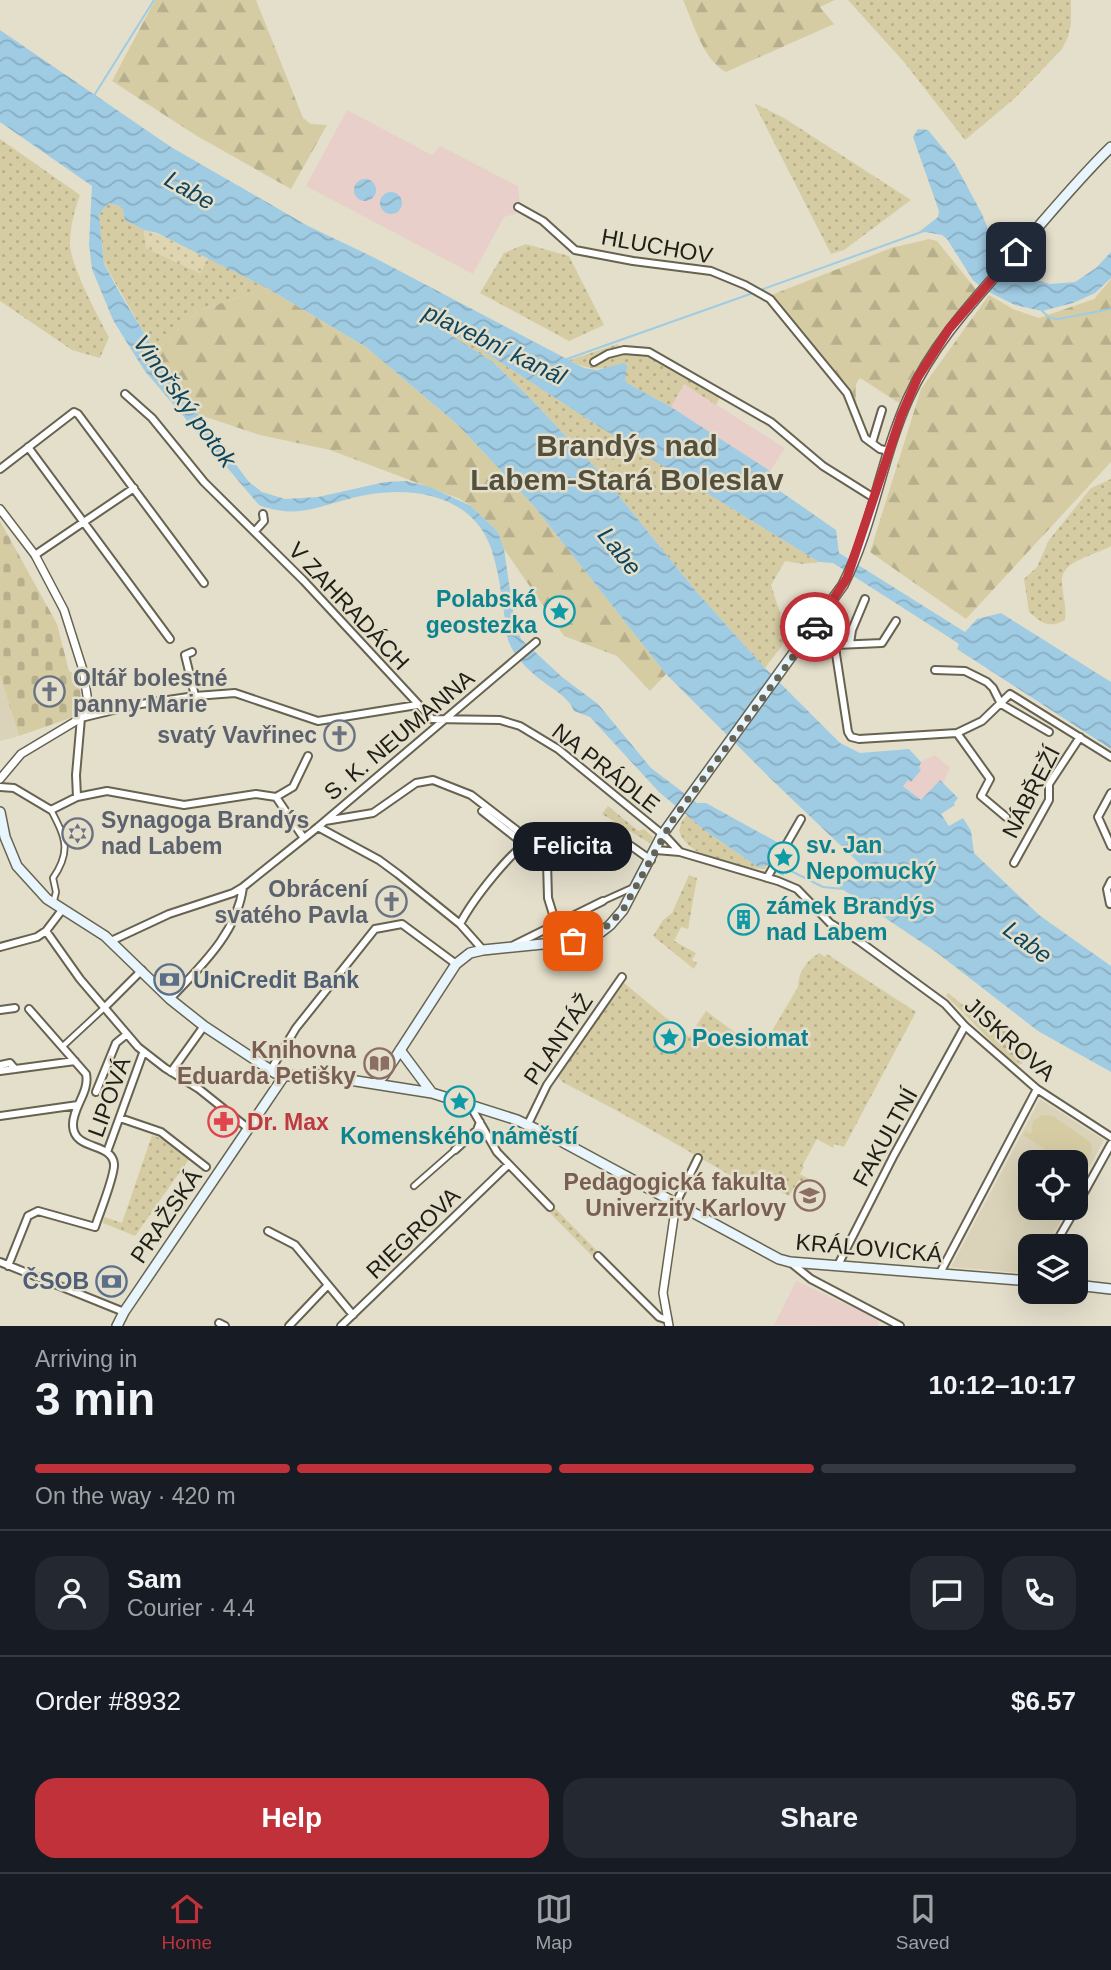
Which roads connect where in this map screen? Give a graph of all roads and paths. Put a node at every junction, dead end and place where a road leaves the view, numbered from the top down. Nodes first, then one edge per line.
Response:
1 (1111, 147) edge
2 (519, 207) dead end
3 (594, 362) dead end
4 (125, 394) dead end
5 (882, 410) dead end
6 (872, 443) junction
7 (28, 447) junction
8 (889, 451) junction
9 (0, 469) edge
10 (134, 488) junction
11 (874, 498) junction
12 (0, 509) edge
13 (263, 514) dead end
14 (84, 523) junction
15 (255, 531) junction
16 (35, 555) junction
17 (204, 583) dead end
18 (865, 600) dead end
19 (825, 612) junction
20 (896, 621) dead end
21 (170, 639) dead end
22 (536, 642) dead end
23 (850, 643) junction
24 (836, 645) junction
25 (192, 652) dead end
26 (935, 670) dead end
27 (195, 696) junction
28 (88, 702) junction
29 (1000, 704) junction
30 (417, 705) junction
31 (106, 712) junction
32 (81, 718) junction
33 (444, 720) junction
34 (1049, 732) dead end
35 (957, 733) junction
36 (1080, 737) junction
37 (308, 756) dead end
38 (1111, 757) edge
39 (0, 779) edge
40 (0, 787) edge
41 (1111, 793) edge
42 (77, 797) junction
43 (276, 797) junction
44 (51, 810) junction
45 (482, 811) dead end
46 (0, 812) edge
47 (1006, 817) dead end
48 (801, 819) dead end
49 (321, 824) junction
50 (662, 835) junction
51 (303, 837) junction
52 (525, 843) junction
53 (1111, 846) edge
54 (656, 849) junction
55 (680, 852) junction
56 (651, 860) junction
57 (1014, 863) dead end
58 (767, 878) junction
59 (1111, 881) edge
60 (636, 886) junction
61 (243, 887) junction
62 (603, 901) joint
63 (1110, 904) edge
64 (57, 907) junction
65 (460, 924) junction
66 (556, 924) junction
67 (46, 932) junction
68 (111, 941) junction
69 (0, 947) edge
70 (510, 947) junction
71 (483, 950) junction
72 (456, 964) junction
73 (142, 970) junction
74 (622, 977) dead end
75 (170, 999) junction
76 (15, 1008) dead end
77 (104, 1008) junction
78 (29, 1009) dead end
79 (0, 1010) edge
80 (201, 1023) junction
81 (965, 1026) junction
82 (127, 1034) junction
83 (62, 1047) junction
84 (400, 1050) junction
85 (143, 1053) junction
86 (75, 1061) junction
87 (0, 1065) edge
88 (15, 1069) junction
89 (0, 1071) edge
90 (270, 1071) junction
91 (171, 1072) junction
92 (284, 1076) junction
93 (376, 1083) junction
94 (1037, 1089) junction
95 (96, 1091) dead end
96 (432, 1093) junction
97 (78, 1105) junction
98 (471, 1107) junction
99 (0, 1116) edge
100 (120, 1118) junction
101 (480, 1122) junction
102 (528, 1124) junction
103 (249, 1129) junction
104 (1111, 1137) edge
105 (1111, 1144) edge
106 (455, 1150) joint
107 (107, 1152) junction
108 (698, 1158) dead end
109 (508, 1165) junction
110 (206, 1167) dead end
111 (1088, 1185) edge
112 (414, 1186) dead end
113 (676, 1203) junction
114 (550, 1207) dead end
115 (268, 1231) dead end
116 (598, 1256) dead end
117 (0, 1262) edge
118 (790, 1262) junction
119 (838, 1265) junction
120 (8, 1266) junction
121 (940, 1273) junction
122 (1018, 1280) edge
123 (327, 1286) junction
124 (1088, 1286) edge
125 (1111, 1289) edge
126 (124, 1312) junction
127 (353, 1315) junction
128 (669, 1323) edge
129 (117, 1326) edge
130 (289, 1326) edge
131 (341, 1326) edge
132 (900, 1326) edge

1 - 8 main road
2 - 6 street, HLUCHOV
3 - 11 street
4 - 15 street, V ZAHRADÁCH
5 - 6 street
6 - 8 street
7 - 9 street
7 - 10 street
7 - 14 street
8 - 11 main road
10 - 14 street
10 - 17 street
11 - 19 main road
12 - 16 street
13 - 15 street
14 - 16 street
14 - 21 street
15 - 30 street, V ZAHRADÁCH
16 - 28 street
18 - 23 street
19 - 24 street
19 - 50 main road
20 - 23 street
22 - 33 street, S. K. NEUMANNA
23 - 24 street
24 - 35 street
25 - 27 street
26 - 29 street, NÁBŘEŽÍ
27 - 30 street
27 - 31 street
28 - 31 street
28 - 32 street
29 - 34 street, NÁBŘEŽÍ
29 - 35 street
29 - 36 street, NÁBŘEŽÍ
30 - 33 street, V ZAHRADÁCH
31 - 32 street
32 - 39 street
32 - 42 street
33 - 49 street, S. K. NEUMANNA
33 - 50 street, NA PRÁDLE
35 - 47 street, NÁBŘEŽÍ
36 - 38 street, NÁBŘEŽÍ
36 - 57 street, NÁBŘEŽÍ
37 - 43 street
40 - 44 street
41 - 53 street
42 - 43 street
42 - 44 street
43 - 51 street
44 - 64 street
45 - 52 street
46 - 64 main road
48 - 58 street
49 - 51 street, S. K. NEUMANNA
49 - 52 street
49 - 65 street
50 - 54 main road
50 - 55 street, NA PRÁDLE
51 - 61 street, S. K. NEUMANNA
52 - 56 street
52 - 65 street
52 - 66 street
54 - 55 street, JISKROVA
54 - 56 main road
55 - 58 street, JISKROVA
56 - 60 main road
58 - 81 street, JISKROVA
59 - 63 street
60 - 62 street
60 - 70 main road
61 - 68 street
61 - 75 street
62 - 66 street
64 - 67 street
64 - 68 main road
65 - 71 street
66 - 70 street
67 - 69 street
67 - 77 street
68 - 73 main road
70 - 71 main road
71 - 72 main road
72 - 84 main road
72 - 90 street
73 - 75 main road
73 - 77 street
74 - 102 street, PLANTÁŽ
75 - 80 main road
76 - 79 street
77 - 82 street
77 - 83 street
78 - 83 street
80 - 90 main road
80 - 91 street
81 - 94 street, JISKROVA
81 - 119 street, FAKULTNÍ
82 - 85 street
82 - 95 street
83 - 86 street
84 - 93 main road
84 - 96 main road
85 - 91 street
85 - 100 street, LIPOVÁ
86 - 88 street
86 - 97 street
87 - 88 street
88 - 89 street
90 - 92 main road
91 - 103 street
92 - 93 main road, KRÁLOVICKÁ
92 - 103 main road, PRAŽSKÁ
93 - 96 main road, KRÁLOVICKÁ
94 - 104 street, JISKROVA
94 - 121 street
96 - 98 main road, KRÁLOVICKÁ
97 - 99 street
97 - 107 street
98 - 101 street
98 - 102 main road, KRÁLOVICKÁ
100 - 107 street, LIPOVÁ
100 - 110 street
101 - 106 street
101 - 109 street
102 - 113 main road, KRÁLOVICKÁ
103 - 126 main road, PRAŽSKÁ
105 - 111 street
106 - 112 street
107 - 120 street, LIPOVÁ
108 - 113 street
109 - 114 street
109 - 127 street, RIEGROVA
113 - 118 main road, KRÁLOVICKÁ
113 - 128 street
115 - 123 street
116 - 128 street
117 - 120 street
118 - 119 main road, KRÁLOVICKÁ
118 - 132 street
119 - 121 main road, KRÁLOVICKÁ
120 - 126 street
121 - 122 main road, KRÁLOVICKÁ
123 - 127 street
123 - 130 street
124 - 125 main road
126 - 129 main road, PRAŽSKÁ
127 - 131 street, RIEGROVA

